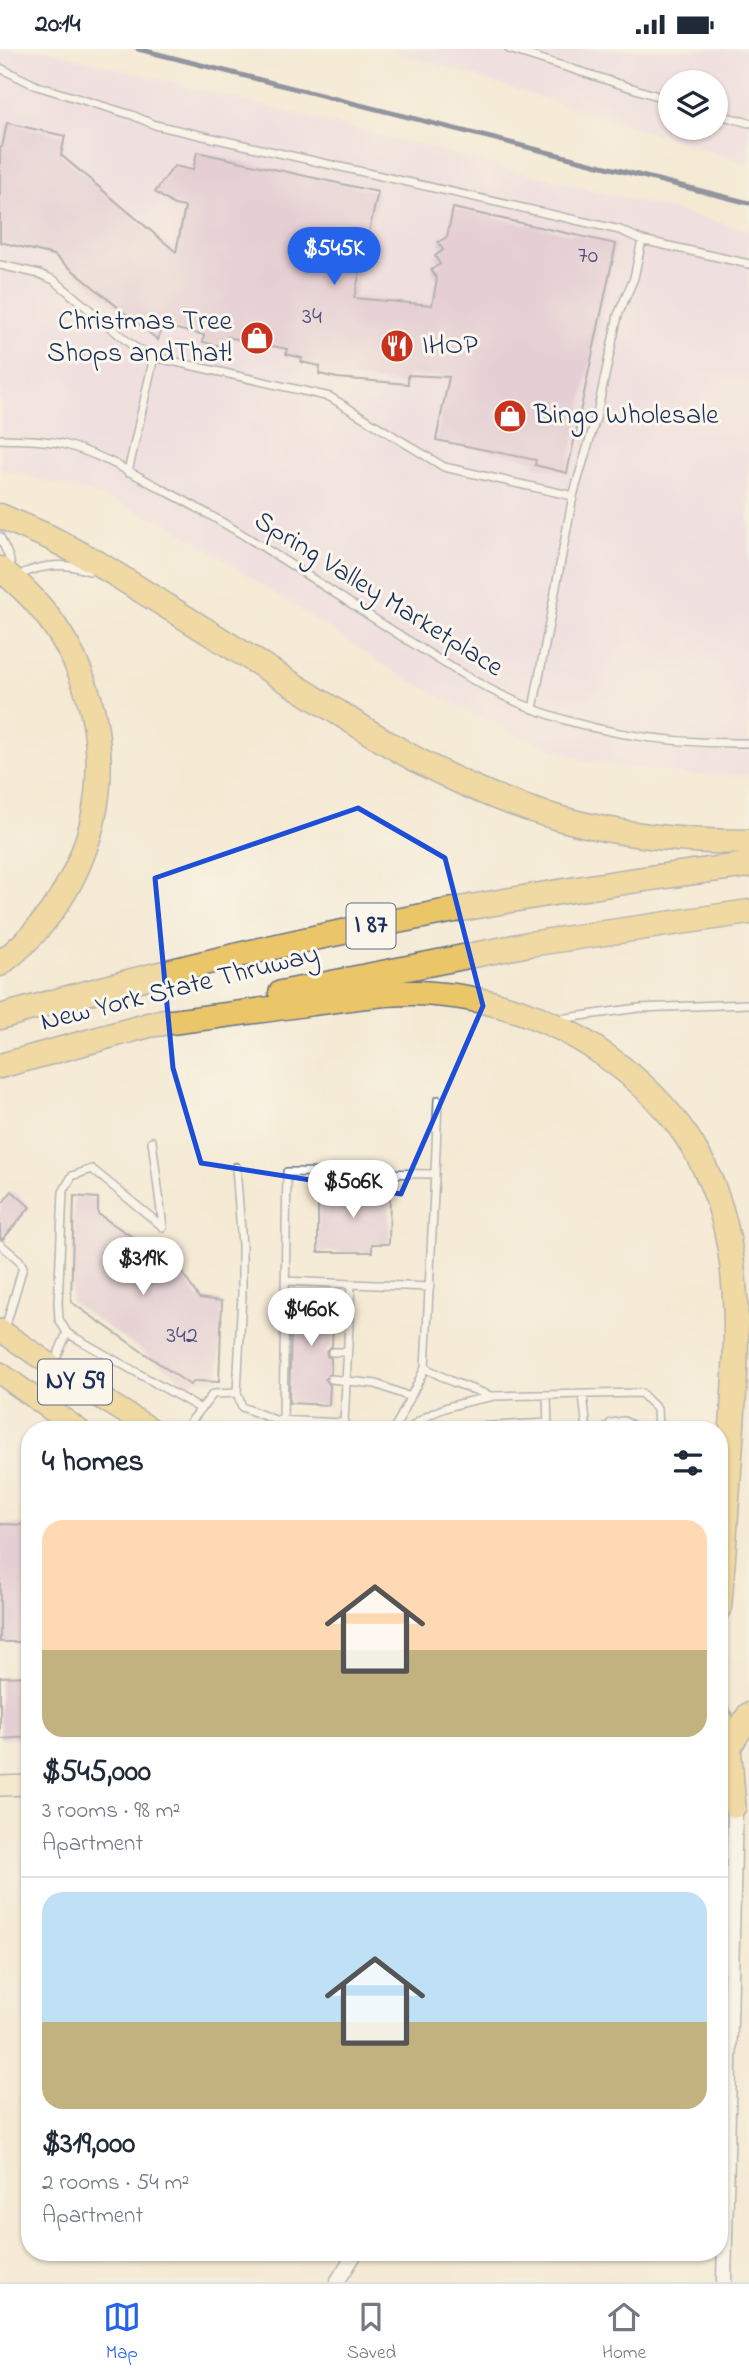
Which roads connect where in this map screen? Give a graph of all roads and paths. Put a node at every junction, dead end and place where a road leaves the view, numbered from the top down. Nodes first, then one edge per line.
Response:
1 (509, 49) edge
2 (0, 68) edge
3 (658, 96) edge
4 (728, 117) edge
5 (749, 123) edge
6 (642, 240) junction
7 (749, 264) edge
8 (0, 265) edge
9 (153, 357) junction
10 (0, 439) edge
11 (128, 472) junction
12 (573, 496) junction
13 (0, 516) edge
14 (0, 537) edge
15 (97, 574) dead end
16 (6, 578) edge
17 (108, 580) dead end
18 (202, 627) junction
19 (533, 709) junction
20 (749, 743) edge
21 (749, 842) edge
22 (749, 865) edge
23 (749, 912) edge
24 (0, 964) edge
25 (749, 1004) edge
26 (0, 1017) edge
27 (547, 1021) junction
28 (148, 1025) junction
29 (0, 1066) edge
30 (438, 1100) dead end
31 (152, 1141) dead end
32 (236, 1167) dead end
33 (435, 1174) junction
34 (0, 1244) edge
35 (285, 1280) junction
36 (351, 1284) junction
37 (430, 1287) junction
38 (333, 1318) dead end
39 (349, 1319) junction
40 (2, 1331) edge
41 (67, 1333) junction
42 (332, 1352) dead end
43 (347, 1352) junction
44 (52, 1367) junction
45 (425, 1368) junction
46 (0, 1373) edge
47 (331, 1379) dead end
48 (345, 1380) junction
49 (237, 1394) junction
50 (547, 1395) junction
51 (583, 1395) junction
52 (491, 1396) junction
53 (410, 1397) junction
54 (201, 1409) junction
55 (283, 1420) junction
56 (62, 1421) edge
57 (139, 1421) edge
58 (191, 1421) edge
59 (303, 1421) edge
60 (344, 1421) edge
61 (398, 1421) edge
62 (419, 1421) edge
63 (548, 1421) edge
64 (586, 1421) edge
65 (658, 1421) edge
66 (728, 1484) edge
67 (749, 1715) edge
68 (733, 1746) edge
69 (21, 1785) edge
70 (0, 1786) edge
71 (734, 1807) edge
72 (728, 2092) edge
73 (350, 2261) edge
74 (724, 2261) edge
75 (337, 2282) edge
76 (724, 2282) edge

1 - 3 lane
2 - 6 lane
4 - 5 lane
6 - 7 lane
6 - 12 lane
8 - 9 lane
9 - 11 lane
9 - 12 lane
10 - 11 lane, Spring Valley Marketplace
11 - 19 lane, Spring Valley Marketplace
12 - 19 lane
13 - 18 highway
14 - 16 lane
15 - 16 lane
16 - 24 highway
17 - 18 lane
18 - 21 highway
19 - 20 lane, Spring Valley Marketplace
22 - 26 highway, New York State Thruway / I 87
23 - 28 highway, New York State Thruway / I 87
25 - 27 lane
27 - 28 highway
27 - 66 highway
28 - 29 highway, New York State Thruway / I 87
30 - 33 lane
31 - 41 lane
32 - 49 lane
33 - 35 lane
33 - 37 lane
34 - 40 lane
35 - 36 lane
35 - 55 lane
36 - 37 lane
36 - 39 lane
37 - 45 lane
38 - 39 lane
39 - 43 lane
40 - 44 main road, NY 59
41 - 44 lane
41 - 54 lane
42 - 43 lane
43 - 48 lane
44 - 57 main road, NY 59
45 - 52 lane
45 - 53 lane
46 - 56 main road, NY 59
47 - 48 lane
48 - 53 lane
48 - 60 lane
49 - 54 lane
49 - 55 lane
50 - 51 lane
50 - 52 lane
50 - 63 lane
51 - 64 lane
51 - 65 lane
52 - 62 lane
53 - 61 lane
54 - 58 lane
55 - 59 lane
67 - 68 highway
68 - 71 main road
69 - 70 street
71 - 72 street
73 - 75 street
74 - 76 street

